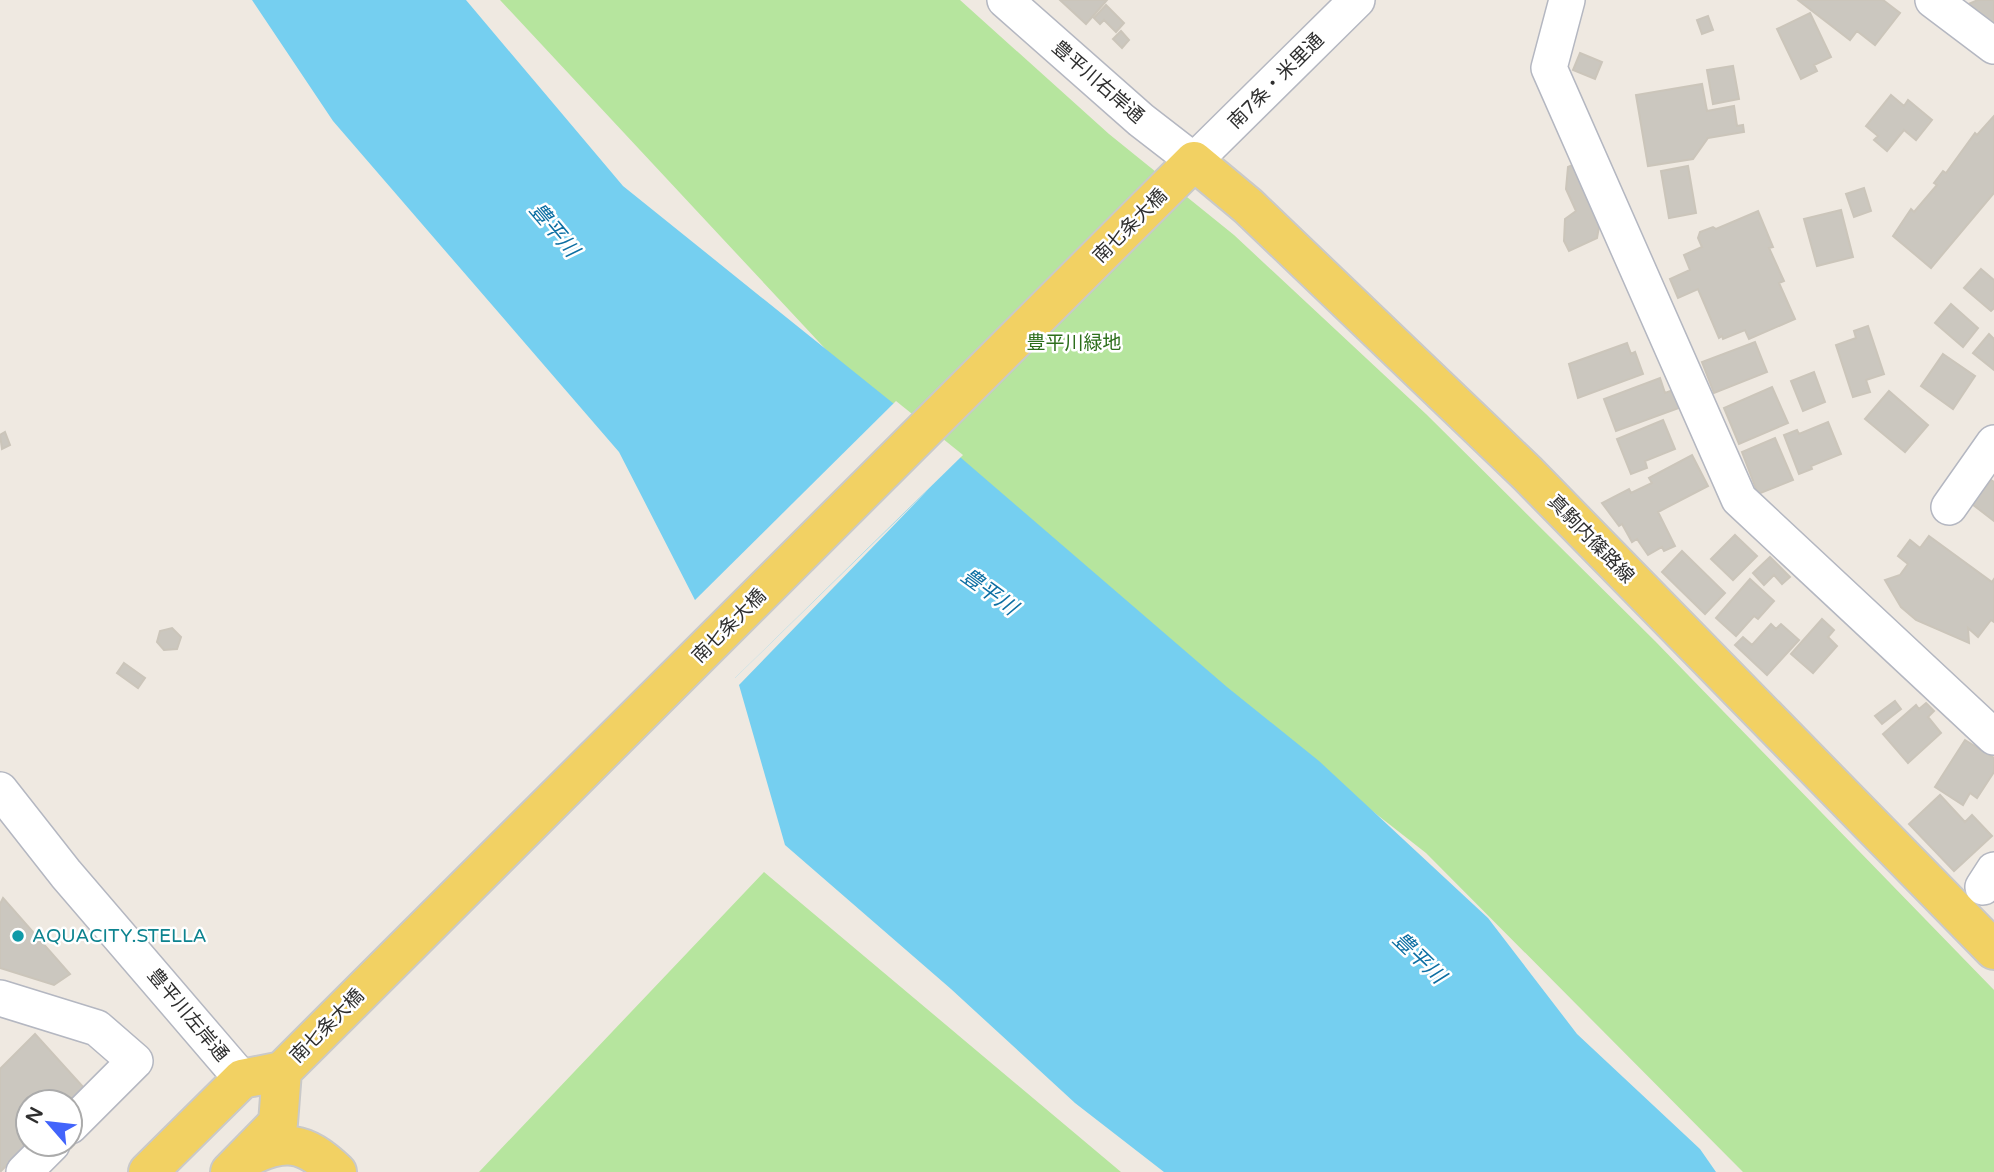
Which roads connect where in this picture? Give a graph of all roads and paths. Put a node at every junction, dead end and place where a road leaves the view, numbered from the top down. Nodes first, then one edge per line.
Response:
1 (1004, 0) edge
2 (1357, 0) edge
3 (1567, 0) edge
4 (1933, 0) edge
5 (1994, 46) edge
6 (1184, 171) junction
7 (1994, 443) edge
8 (1949, 507) dead end
9 (1994, 737) edge
10 (0, 790) edge
11 (1994, 950) edge
12 (0, 998) edge
13 (282, 1071) junction
14 (242, 1079) junction
15 (84, 1112) edge
16 (38, 1158) edge
17 (236, 1166) edge
18 (24, 1172) edge
19 (148, 1172) edge
20 (337, 1172) edge

1 - 6 street, 豊平川右岸通
2 - 6 street, 南7条・米里通
3 - 9 street
4 - 5 street
6 - 11 main road, 真駒内篠路線
6 - 13 main road, 南七条大橋
7 - 8 street
10 - 14 street, 豊平川左岸通
12 - 15 street
13 - 14 main road
13 - 17 main road
14 - 19 main road
16 - 18 street
17 - 20 main road

